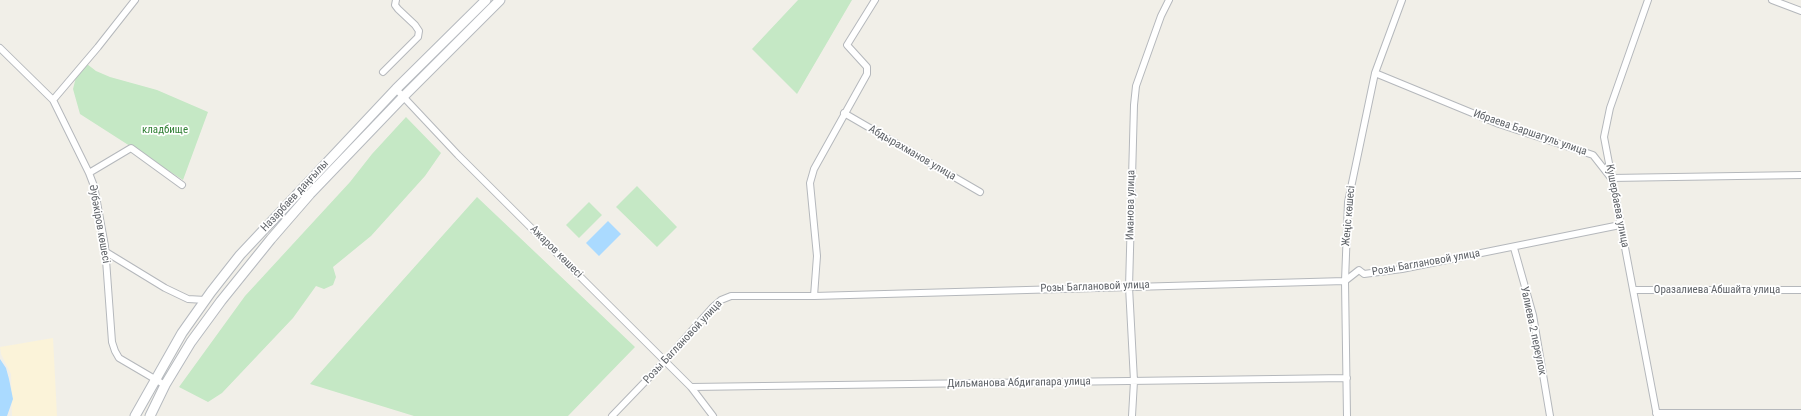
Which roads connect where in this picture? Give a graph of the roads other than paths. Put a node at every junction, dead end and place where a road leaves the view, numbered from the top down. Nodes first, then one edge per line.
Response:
1 (135, 0) edge
2 (396, 0) edge
3 (486, 0) edge
4 (500, 0) edge
5 (875, 0) edge
6 (1169, 0) edge
7 (1402, 0) edge
8 (1648, 0) edge
9 (1772, 0) edge
10 (1801, 11) edge
11 (0, 48) edge
12 (383, 72) dead end
13 (1375, 73) junction
14 (396, 89) junction
15 (404, 96) junction
16 (53, 100) junction
17 (844, 113) junction
18 (89, 173) junction
19 (1801, 174) edge
20 (1611, 178) junction
21 (182, 185) dead end
22 (980, 192) dead end
23 (1620, 225) junction
24 (1514, 248) junction
25 (106, 252) junction
26 (1344, 281) junction
27 (1129, 287) junction
28 (1633, 290) junction
29 (1801, 290) edge
30 (814, 296) junction
31 (205, 300) junction
32 (664, 362) junction
33 (1347, 378) junction
34 (154, 380) junction
35 (1134, 381) junction
36 (165, 385) junction
37 (691, 387) junction
38 (1801, 413) edge
39 (1656, 414) edge
40 (135, 416) edge
41 (150, 416) edge
42 (612, 416) edge
43 (713, 416) edge
44 (1132, 416) edge
45 (1347, 416) edge
46 (1550, 416) edge

1 - 16 street
2 - 12 street
3 - 14 main road, Назарбаев даңғылы
4 - 15 main road, Назарбаев даңғылы
5 - 17 street
6 - 27 street, Иманова улица
7 - 13 street, Жеңіс көшесі
8 - 20 street, Кушербаева улица
9 - 10 street
11 - 16 street, Әубәкіров көшесі
13 - 20 street, Ибраева Баршагуль улица
13 - 26 street, Жеңіс көшесі
14 - 15 street, Ажаров көшесі
14 - 31 main road, Назарбаев даңғылы
15 - 32 street, Ажаров көшесі
15 - 36 main road, Назарбаев даңғылы
16 - 18 street, Әубәкіров көшесі
17 - 22 street, Абдырахманов улица
17 - 30 street
18 - 21 street
18 - 25 street, Әубәкіров көшесі
19 - 20 street
20 - 23 street, Кушербаева улица
23 - 24 street, Розы Баглановой улица
23 - 28 street, Кушербаева улица
24 - 26 street, Розы Баглановой улица
24 - 46 street, Уалиева 2 переулок
25 - 31 street
25 - 34 street, Әубәкіров көшесі
26 - 27 street, Розы Баглановой улица
26 - 33 street, Жеңіс көшесі
27 - 30 street, Розы Баглановой улица
27 - 35 street, Иманова улица
28 - 29 street, Оразалиева Абшайта улица
28 - 39 street, Кушербаева улица
30 - 32 street, Розы Баглановой улица
31 - 34 main road, Назарбаев даңғылы
32 - 37 street, Ажаров көшесі
32 - 42 street, Розы Баглановой улица
33 - 35 street, Дильманова Абдигапара улица
33 - 45 street, Жеңіс көшесі
34 - 36 street, Әубәкіров көшесі
34 - 40 main road, Назарбаев даңғылы
35 - 37 street, Дильманова Абдигапара улица
35 - 44 street, Иманова улица
36 - 41 main road, Назарбаев даңғылы
37 - 43 street, Ажаров көшесі
38 - 39 street

